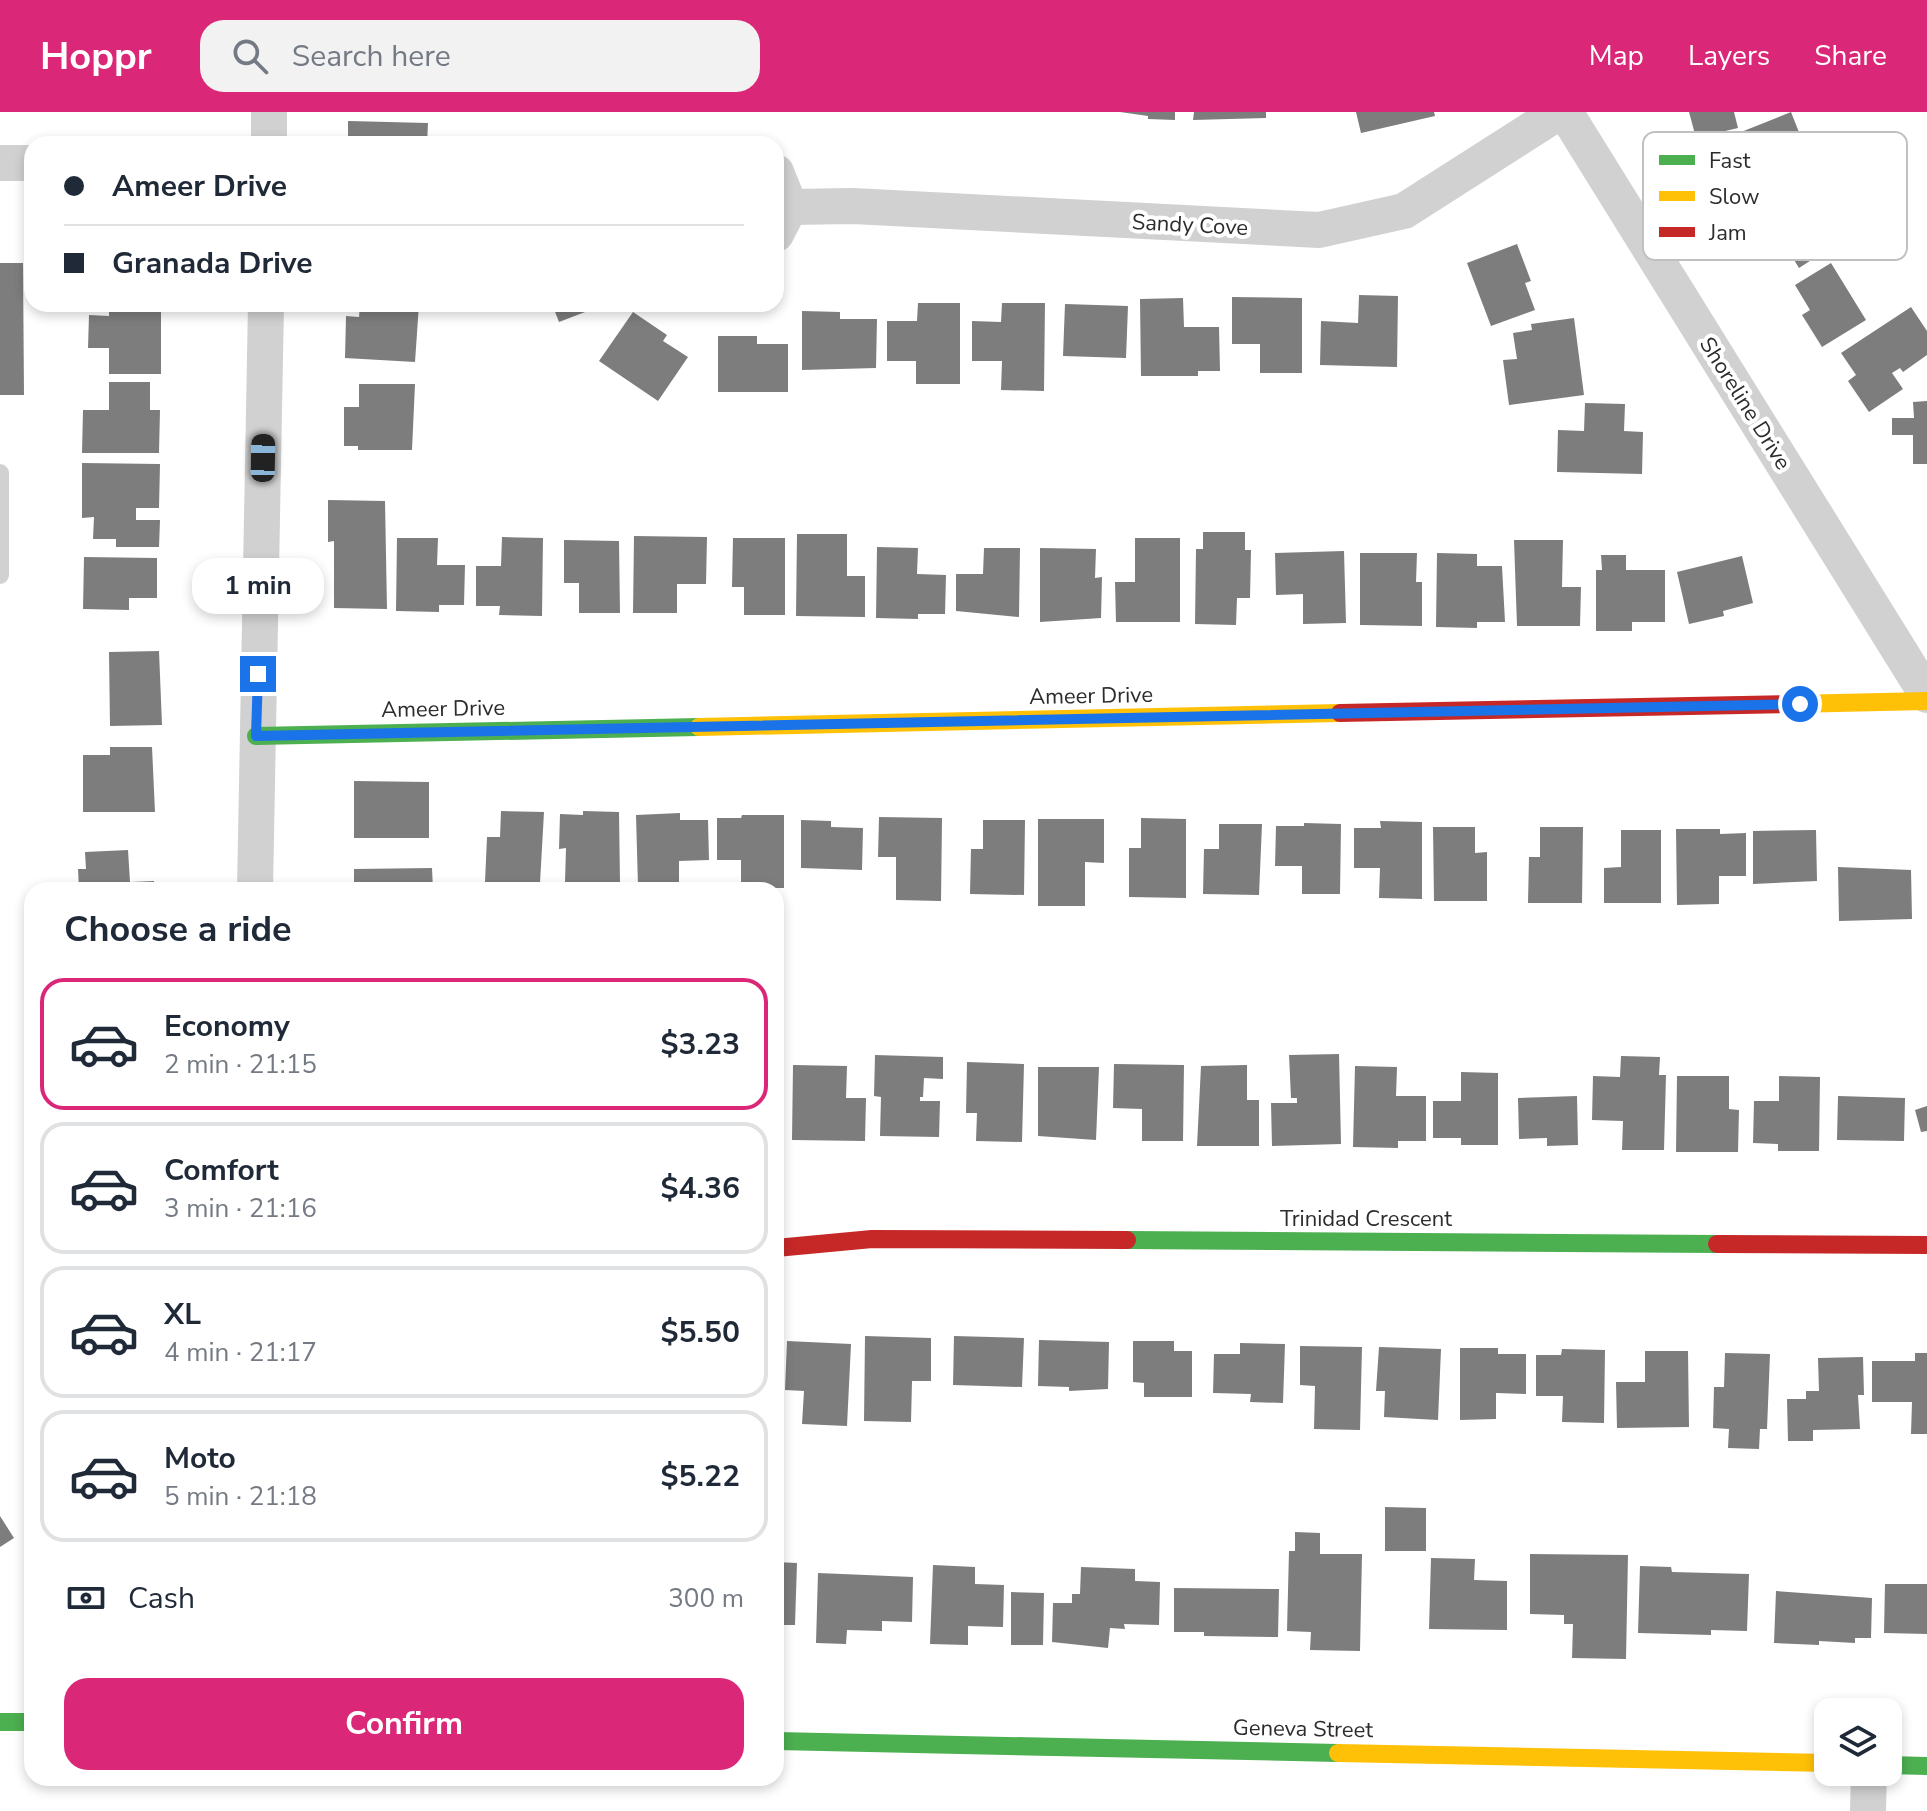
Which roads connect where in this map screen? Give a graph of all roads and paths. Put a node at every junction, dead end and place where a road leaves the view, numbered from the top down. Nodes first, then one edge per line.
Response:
1 (269, 112) edge
2 (1562, 112) edge
3 (269, 136) edge
4 (0, 163) edge
5 (24, 163) edge
6 (784, 220) edge
7 (1643, 241) edge
8 (1655, 260) edge
9 (266, 312) edge
10 (0, 473) edge
11 (0, 575) edge
12 (1927, 695) edge
13 (1927, 701) edge
14 (256, 736) junction
15 (255, 882) edge
16 (1927, 1245) edge
17 (784, 1247) edge
18 (24, 1723) edge
19 (3, 1727) edge
20 (784, 1741) edge
21 (1814, 1763) edge
22 (1902, 1765) edge
23 (1927, 1766) edge
24 (1869, 1786) edge
25 (1868, 1811) edge

1 - 3 street
2 - 6 street, Sandy Cove
2 - 7 street, Shoreline Drive
4 - 5 street
8 - 12 street, Shoreline Drive
9 - 14 street
10 - 11 lane
13 - 14 street, Ameer Drive
14 - 15 street
16 - 17 street, Trinidad Crescent
18 - 19 street
20 - 21 street, Geneva Street
22 - 23 street
24 - 25 street

